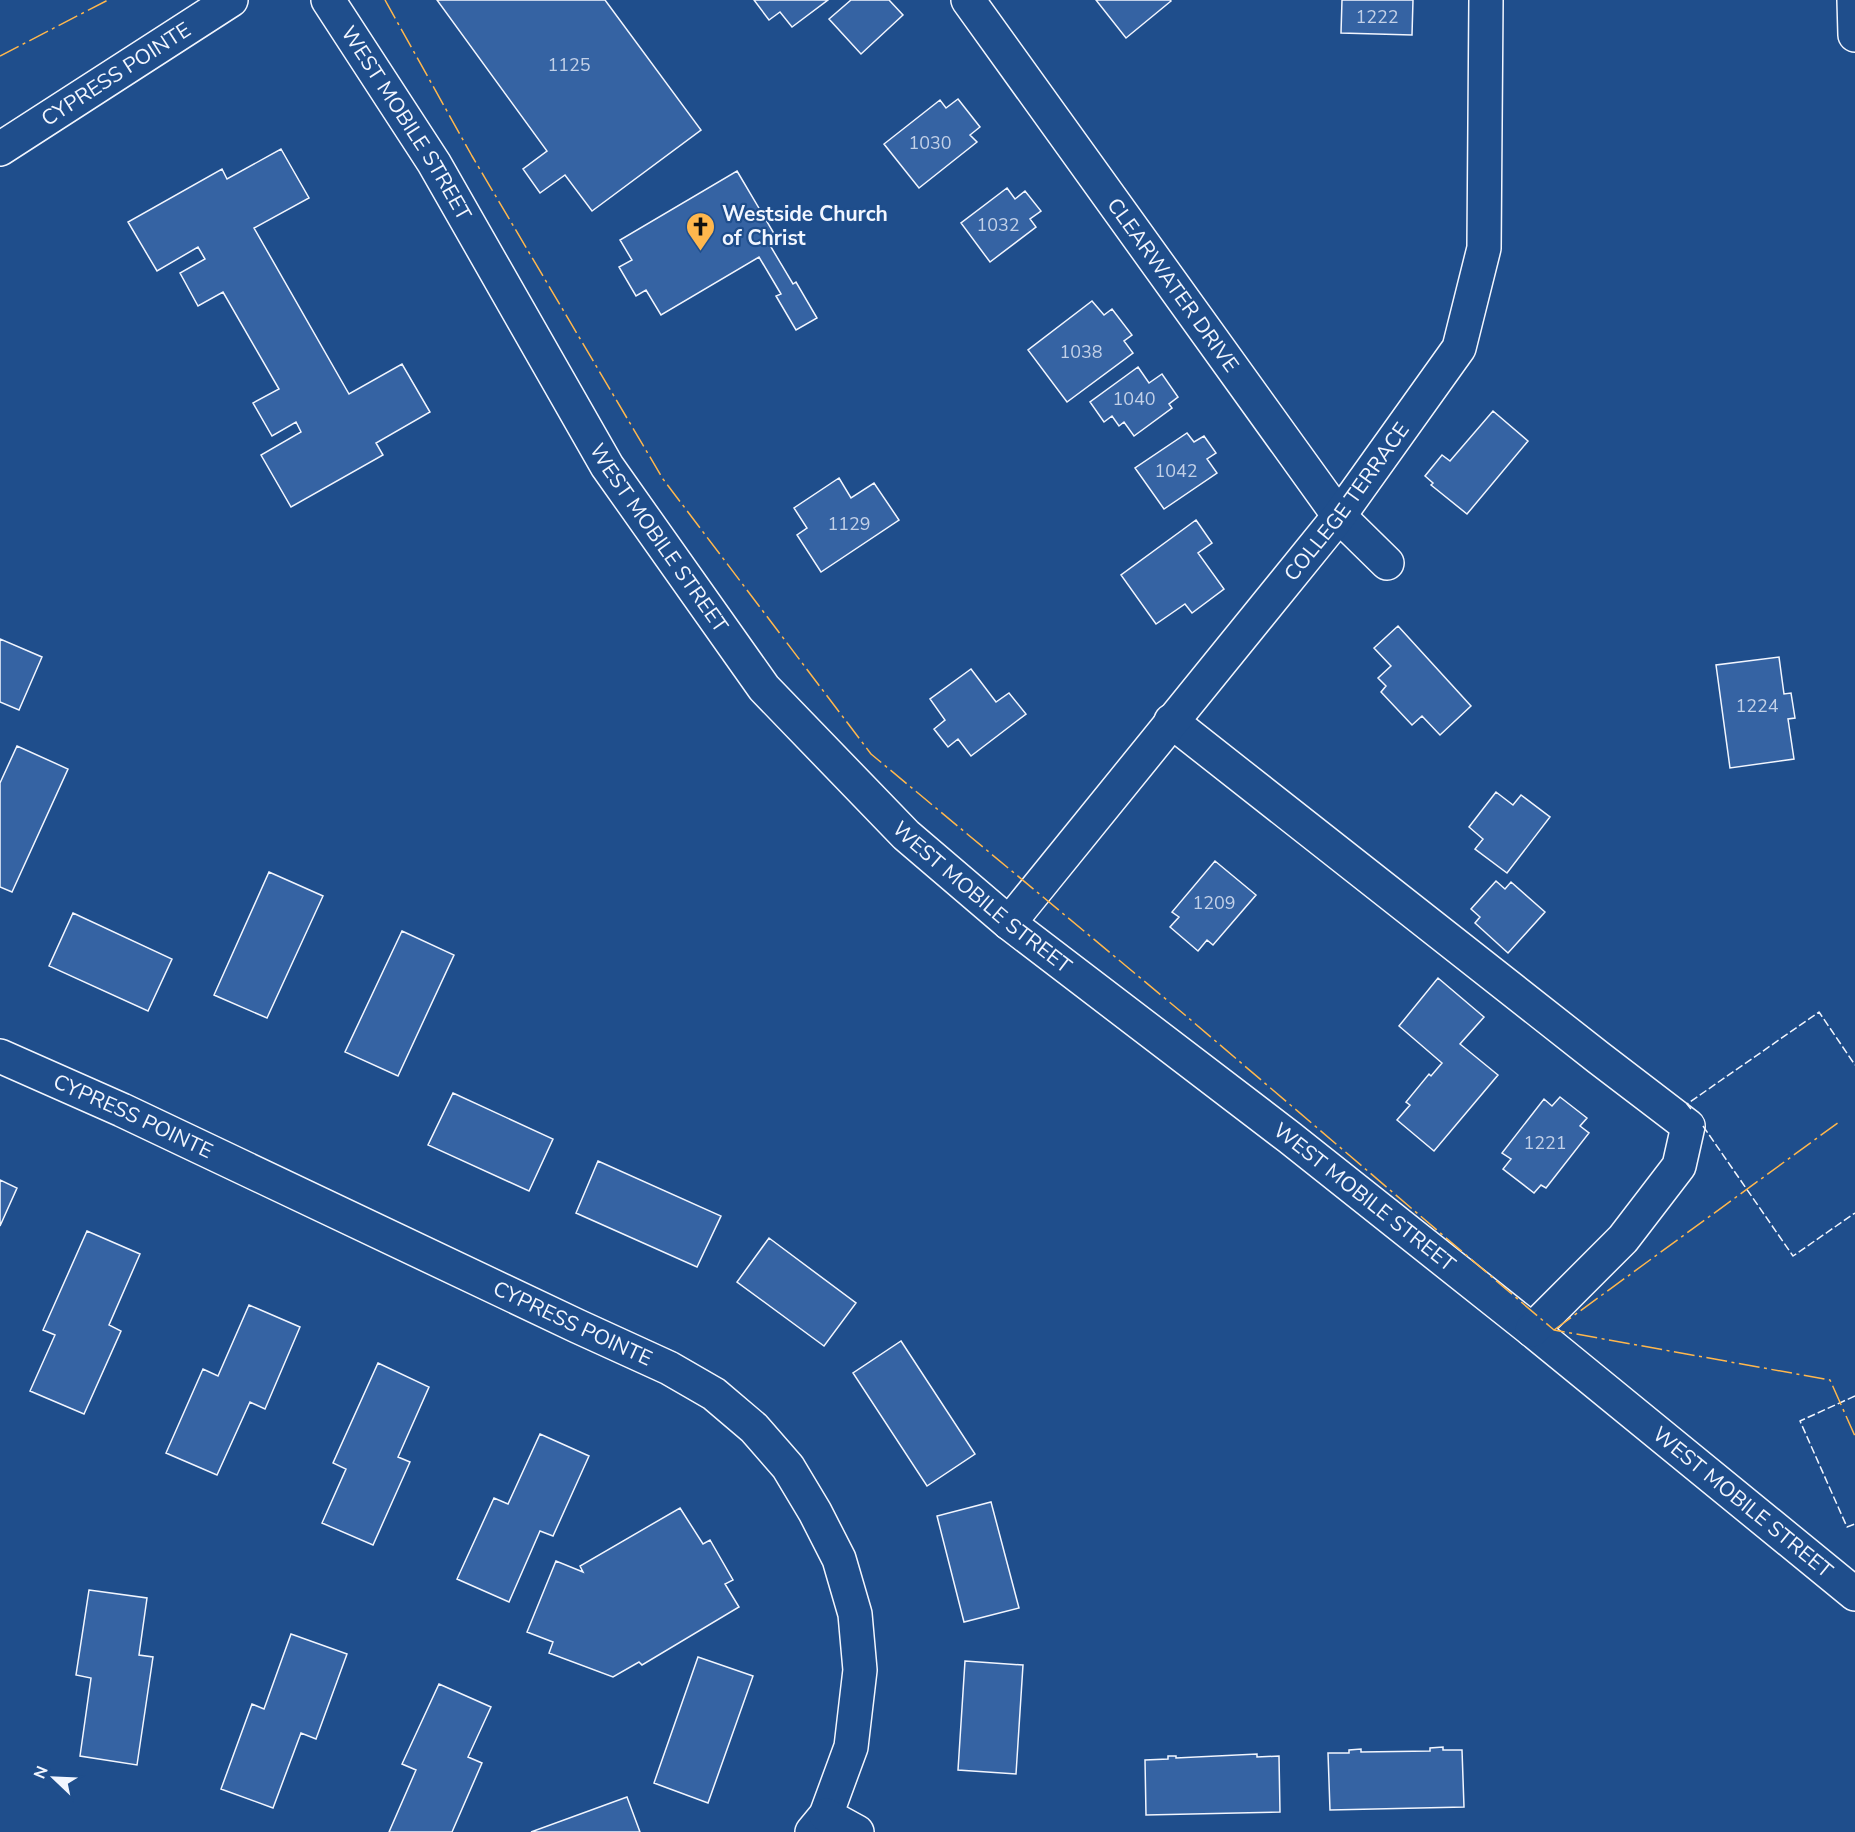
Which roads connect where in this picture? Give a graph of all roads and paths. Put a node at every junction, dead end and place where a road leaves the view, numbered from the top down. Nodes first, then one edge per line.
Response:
1 (231, 0) edge
2 (328, 0) edge
3 (968, 0) edge
4 (1486, 0) edge
5 (1854, 0) edge
6 (1855, 35) edge
7 (0, 149) edge
8 (1339, 516) junction
9 (1387, 563) dead end
10 (1171, 721) junction
11 (1009, 923) junction
12 (0, 1056) edge
13 (1532, 1330) junction
14 (1855, 1594) edge
15 (819, 1823) edge
16 (858, 1832) edge

1 - 7 street, CYPRESS POINTE
2 - 11 street, WEST MOBILE STREET
3 - 8 street, CLEARWATER DRIVE
4 - 8 street, COLLEGE TERRACE
5 - 6 street
8 - 9 street, CLEARWATER DRIVE
8 - 10 street, COLLEGE TERRACE
10 - 11 street, COLLEGE TERRACE
10 - 13 street
11 - 13 street, WEST MOBILE STREET
12 - 15 street, CYPRESS POINTE
13 - 14 street, WEST MOBILE STREET
15 - 16 street, CYPRESS POINTE

